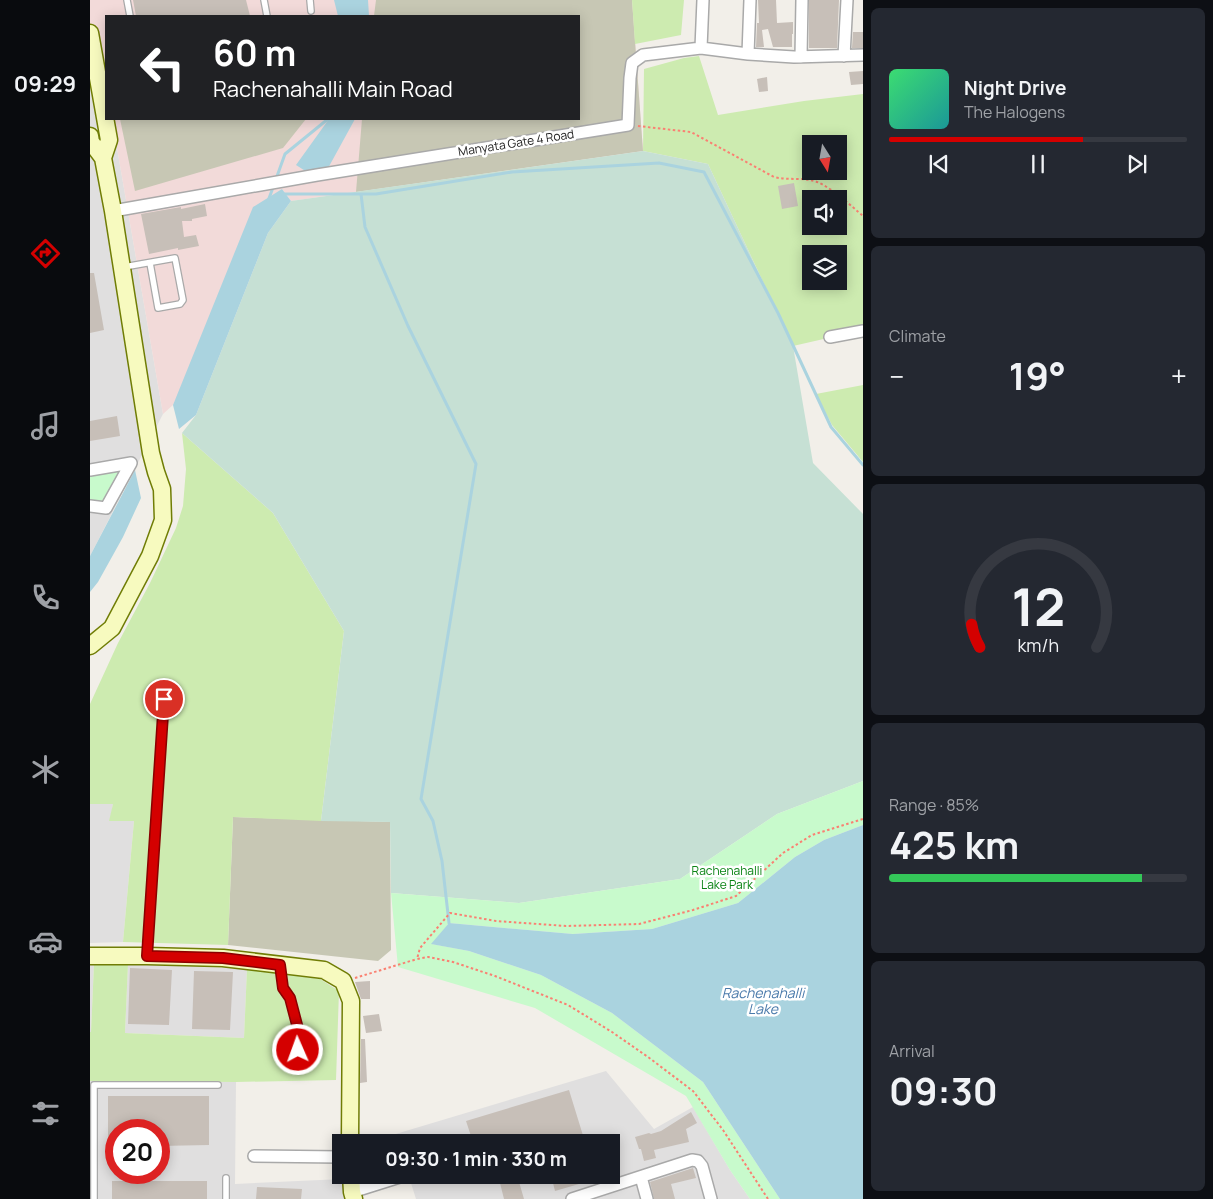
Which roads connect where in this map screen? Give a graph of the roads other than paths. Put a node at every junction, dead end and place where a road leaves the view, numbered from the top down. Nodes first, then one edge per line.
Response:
1 (127, 0) edge
2 (264, 0) edge
3 (310, 0) edge
4 (703, 0) edge
5 (750, 0) edge
6 (802, 0) edge
7 (847, 0) edge
8 (312, 11) dead end
9 (130, 15) edge
10 (268, 15) edge
11 (90, 33) edge
12 (702, 48) junction
13 (748, 54) junction
14 (863, 55) edge
15 (844, 56) junction
16 (801, 57) junction
17 (95, 61) edge
18 (108, 138) junction
19 (90, 140) edge
20 (103, 158) junction
21 (113, 210) junction
22 (150, 263) junction
23 (122, 268) junction
24 (863, 331) edge
25 (830, 337) dead end
26 (90, 470) edge
27 (90, 506) edge
28 (92, 643) edge
29 (164, 699) dead end
30 (90, 956) edge
31 (147, 956) junction
32 (280, 965) junction
33 (284, 1059) dead end
34 (218, 1085) dead end
35 (350, 1134) edge
36 (254, 1156) dead end
37 (332, 1157) edge
38 (641, 1177) junction
39 (226, 1178) dead end
40 (382, 1184) edge
41 (353, 1195) edge
42 (94, 1199) edge
43 (226, 1199) edge
44 (572, 1199) edge
45 (647, 1199) edge
46 (712, 1199) edge

1 - 9 lane
2 - 10 lane
3 - 8 lane
4 - 12 street
5 - 13 street
6 - 16 street
7 - 15 street
11 - 17 street
12 - 13 street
12 - 21 street, Manyata Gate 4 Road
13 - 16 street
14 - 15 street
15 - 16 street
17 - 18 street
18 - 19 lane
18 - 20 street
19 - 20 street
20 - 21 street
21 - 23 street
22 - 22 lane
22 - 23 lane
23 - 28 street
24 - 25 street
26 - 27 street
29 - 31 lane
30 - 31 street
31 - 32 street
32 - 33 lane
32 - 35 street
34 - 42 lane
36 - 37 street
38 - 44 street
38 - 45 street
38 - 46 street
39 - 43 lane
40 - 41 street

